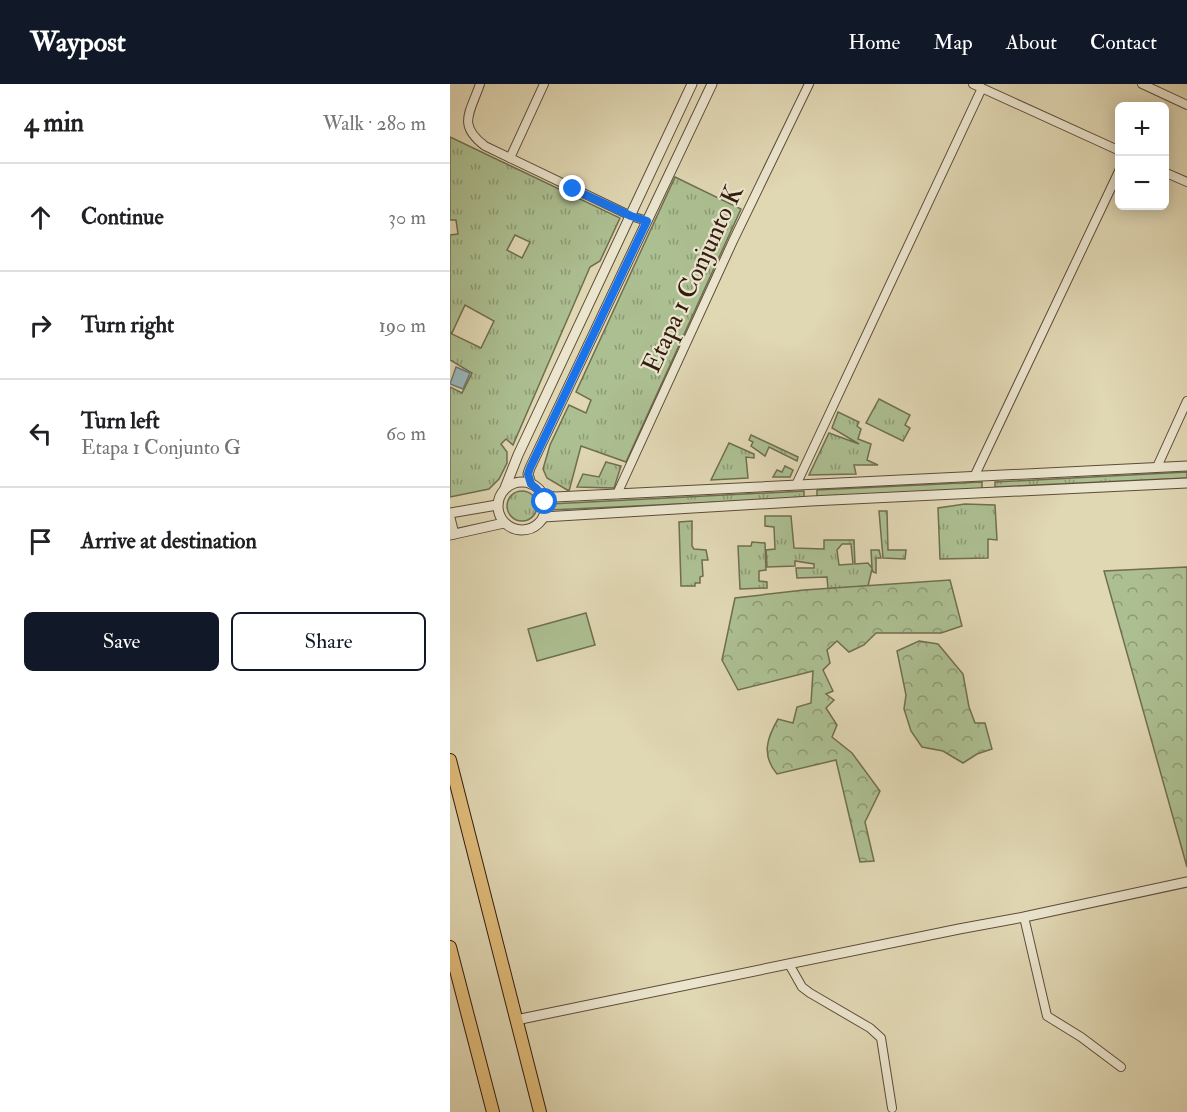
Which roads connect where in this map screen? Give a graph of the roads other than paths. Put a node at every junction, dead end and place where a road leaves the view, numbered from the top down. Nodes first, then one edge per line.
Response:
1 (480, 84) edge
2 (544, 84) edge
3 (692, 84) edge
4 (711, 84) edge
5 (809, 84) edge
6 (973, 84) edge
7 (1142, 84) edge
8 (982, 88) junction
9 (1187, 105) edge
10 (1115, 149) edge
11 (510, 158) junction
12 (1169, 174) edge
13 (1115, 178) edge
14 (1187, 182) edge
15 (631, 216) junction
16 (647, 221) junction
17 (1187, 401) edge
18 (1187, 465) edge
19 (1157, 467) junction
20 (975, 475) junction
21 (989, 475) junction
22 (1187, 483) edge
23 (531, 484) junction
24 (796, 485) junction
25 (811, 485) junction
26 (505, 488) junction
27 (990, 492) junction
28 (617, 494) junction
29 (542, 495) junction
30 (811, 501) junction
31 (497, 505) junction
32 (450, 513) edge
33 (543, 517) junction
34 (450, 518) edge
35 (504, 523) junction
36 (452, 535) edge
37 (450, 760) edge
38 (1187, 882) edge
39 (1024, 917) junction
40 (450, 947) edge
41 (789, 964) junction
42 (516, 1020) junction
43 (1121, 1067) dead end
44 (892, 1108) dead end
45 (493, 1112) edge
46 (540, 1112) edge

1 - 11 street
2 - 11 street
3 - 15 street
4 - 16 street
5 - 28 street, Etapa 1 Conjunto K
6 - 8 street
7 - 9 street
8 - 10 street
8 - 24 street
11 - 15 street
12 - 14 street
13 - 20 street
15 - 16 street
15 - 26 street
16 - 23 street
17 - 19 street
18 - 19 street
19 - 21 street
20 - 21 street
20 - 25 street
21 - 27 street
22 - 27 street
23 - 26 street
23 - 29 street
24 - 25 street
24 - 28 street
25 - 30 street
26 - 31 street
27 - 30 street
28 - 29 street
29 - 33 street
30 - 33 street
31 - 32 street
31 - 35 street
33 - 35 street
34 - 36 street
35 - 36 street
37 - 42 main road
38 - 39 street
39 - 41 street
39 - 43 street
40 - 45 main road
41 - 42 street
41 - 44 street
42 - 46 main road

